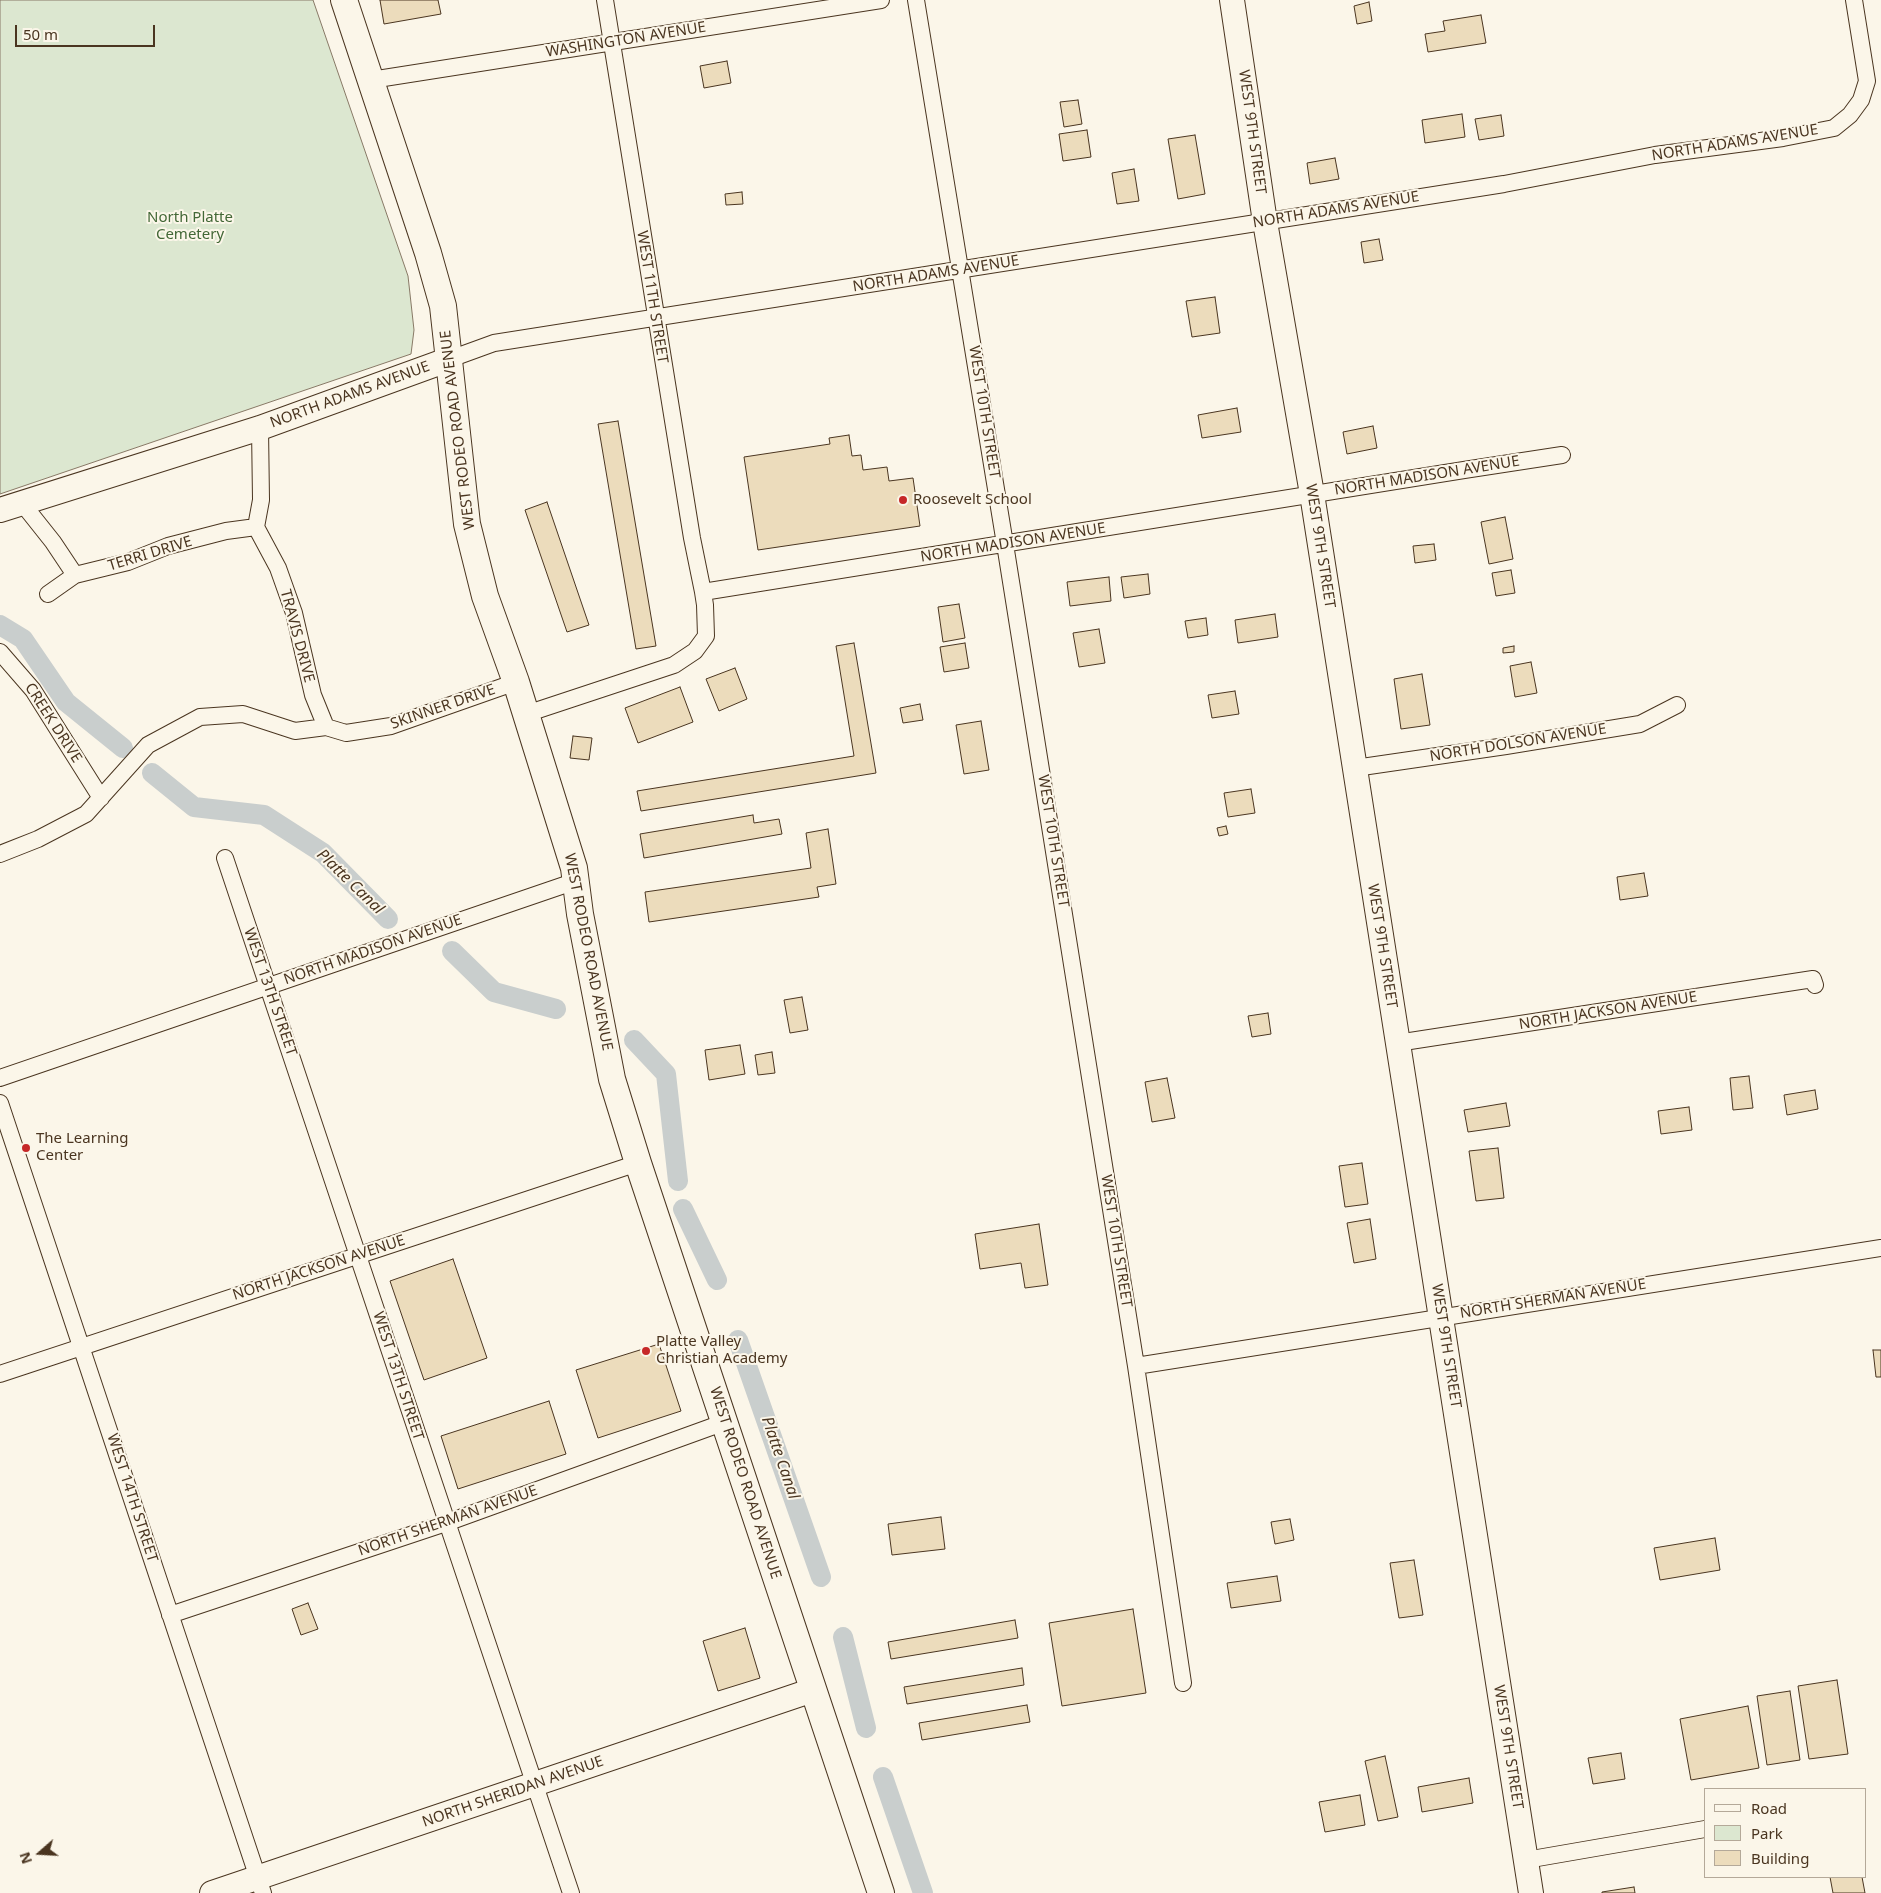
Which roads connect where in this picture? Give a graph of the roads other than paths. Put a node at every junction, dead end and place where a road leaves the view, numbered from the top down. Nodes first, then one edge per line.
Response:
1 (344, 0) edge
2 (605, 0) edge
3 (881, 0) edge
4 (916, 0) edge
5 (1232, 0) edge
6 (1854, 0) edge
7 (612, 42) junction
8 (371, 80) junction
9 (1265, 222) junction
10 (961, 270) junction
11 (656, 319) junction
12 (450, 359) junction
13 (260, 428) junction
14 (1562, 455) dead end
15 (1312, 494) junction
16 (11, 507) edge
17 (256, 527) junction
18 (1005, 544) junction
19 (75, 575) junction
20 (703, 592) junction
21 (48, 594) dead end
22 (0, 652) edge
23 (516, 682) junction
24 (1677, 705) dead end
25 (526, 714) junction
26 (326, 727) junction
27 (1355, 768) junction
28 (101, 798) junction
29 (0, 854) edge
30 (225, 858) dead end
31 (576, 881) junction
32 (1815, 985) dead end
33 (268, 986) junction
34 (1397, 1043) junction
35 (0, 1078) edge
36 (0, 1103) edge
37 (638, 1163) junction
38 (1881, 1248) edge
39 (358, 1255) junction
40 (1441, 1316) junction
41 (81, 1346) junction
42 (1136, 1366) junction
43 (0, 1374) edge
44 (725, 1422) junction
45 (446, 1523) junction
46 (170, 1615) junction
47 (1184, 1683) dead end
48 (813, 1690) junction
49 (534, 1784) junction
50 (1704, 1829) edge
51 (1526, 1860) junction
52 (261, 1885) edge
53 (212, 1893) edge
54 (571, 1893) edge
55 (881, 1893) edge
56 (1531, 1893) edge

1 - 8 main road, WEST RODEO ROAD AVENUE
2 - 7 street, WEST 11TH STREET
3 - 7 street, WASHINGTON AVENUE
4 - 10 street, WEST 10TH STREET
5 - 9 street, WEST 9TH STREET
6 - 9 street, NORTH ADAMS AVENUE
7 - 8 street, WASHINGTON AVENUE
7 - 11 street, WEST 11TH STREET
8 - 12 main road, WEST RODEO ROAD AVENUE
9 - 10 street, NORTH ADAMS AVENUE
9 - 15 street, WEST 9TH STREET
10 - 11 street, NORTH ADAMS AVENUE
10 - 18 street, WEST 10TH STREET
11 - 12 street, NORTH ADAMS AVENUE
11 - 20 street, WEST 11TH STREET
12 - 13 street, NORTH ADAMS AVENUE
12 - 23 main road, WEST RODEO ROAD AVENUE
13 - 16 street, NORTH ADAMS AVENUE
13 - 17 street
14 - 15 street, NORTH MADISON AVENUE
15 - 18 street, NORTH MADISON AVENUE
15 - 27 street, WEST 9TH STREET
16 - 19 street
17 - 19 street, TERRI DRIVE
17 - 26 street, TRAVIS DRIVE
18 - 20 street, NORTH MADISON AVENUE
18 - 42 street, WEST 10TH STREET
19 - 21 street, TERRI DRIVE
20 - 25 street
22 - 28 street, CREEK DRIVE
23 - 25 main road, WEST RODEO ROAD AVENUE
23 - 26 street, SKINNER DRIVE
24 - 27 street, NORTH DOLSON AVENUE
25 - 31 main road, WEST RODEO ROAD AVENUE
26 - 28 street, SKINNER DRIVE
27 - 34 street, WEST 9TH STREET
28 - 29 street, SKINNER DRIVE
30 - 33 street, WEST 13TH STREET
31 - 33 street, NORTH MADISON AVENUE
31 - 37 main road, WEST RODEO ROAD AVENUE
32 - 34 street, NORTH JACKSON AVENUE
33 - 35 street, NORTH MADISON AVENUE
33 - 39 street, WEST 13TH STREET
34 - 40 street, WEST 9TH STREET
36 - 41 street, WEST 14TH STREET
37 - 39 street, NORTH JACKSON AVENUE
37 - 44 main road, WEST RODEO ROAD AVENUE
38 - 40 street, NORTH SHERMAN AVENUE
39 - 41 street, NORTH JACKSON AVENUE
39 - 45 street, WEST 13TH STREET
40 - 42 street, NORTH SHERMAN AVENUE
40 - 51 street, WEST 9TH STREET
41 - 43 street, NORTH JACKSON AVENUE
41 - 46 street, WEST 14TH STREET
42 - 47 street, WEST 10TH STREET
44 - 45 street, NORTH SHERMAN AVENUE
44 - 48 main road, WEST RODEO ROAD AVENUE
45 - 46 street, NORTH SHERMAN AVENUE
45 - 49 street, WEST 13TH STREET
46 - 52 street, WEST 14TH STREET
48 - 49 street, NORTH SHERIDAN AVENUE
48 - 55 main road, WEST RODEO ROAD AVENUE
49 - 52 street, NORTH SHERIDAN AVENUE
49 - 54 street, WEST 13TH STREET
50 - 51 street
51 - 56 street, WEST 9TH STREET
52 - 53 street, NORTH SHERIDAN AVENUE

